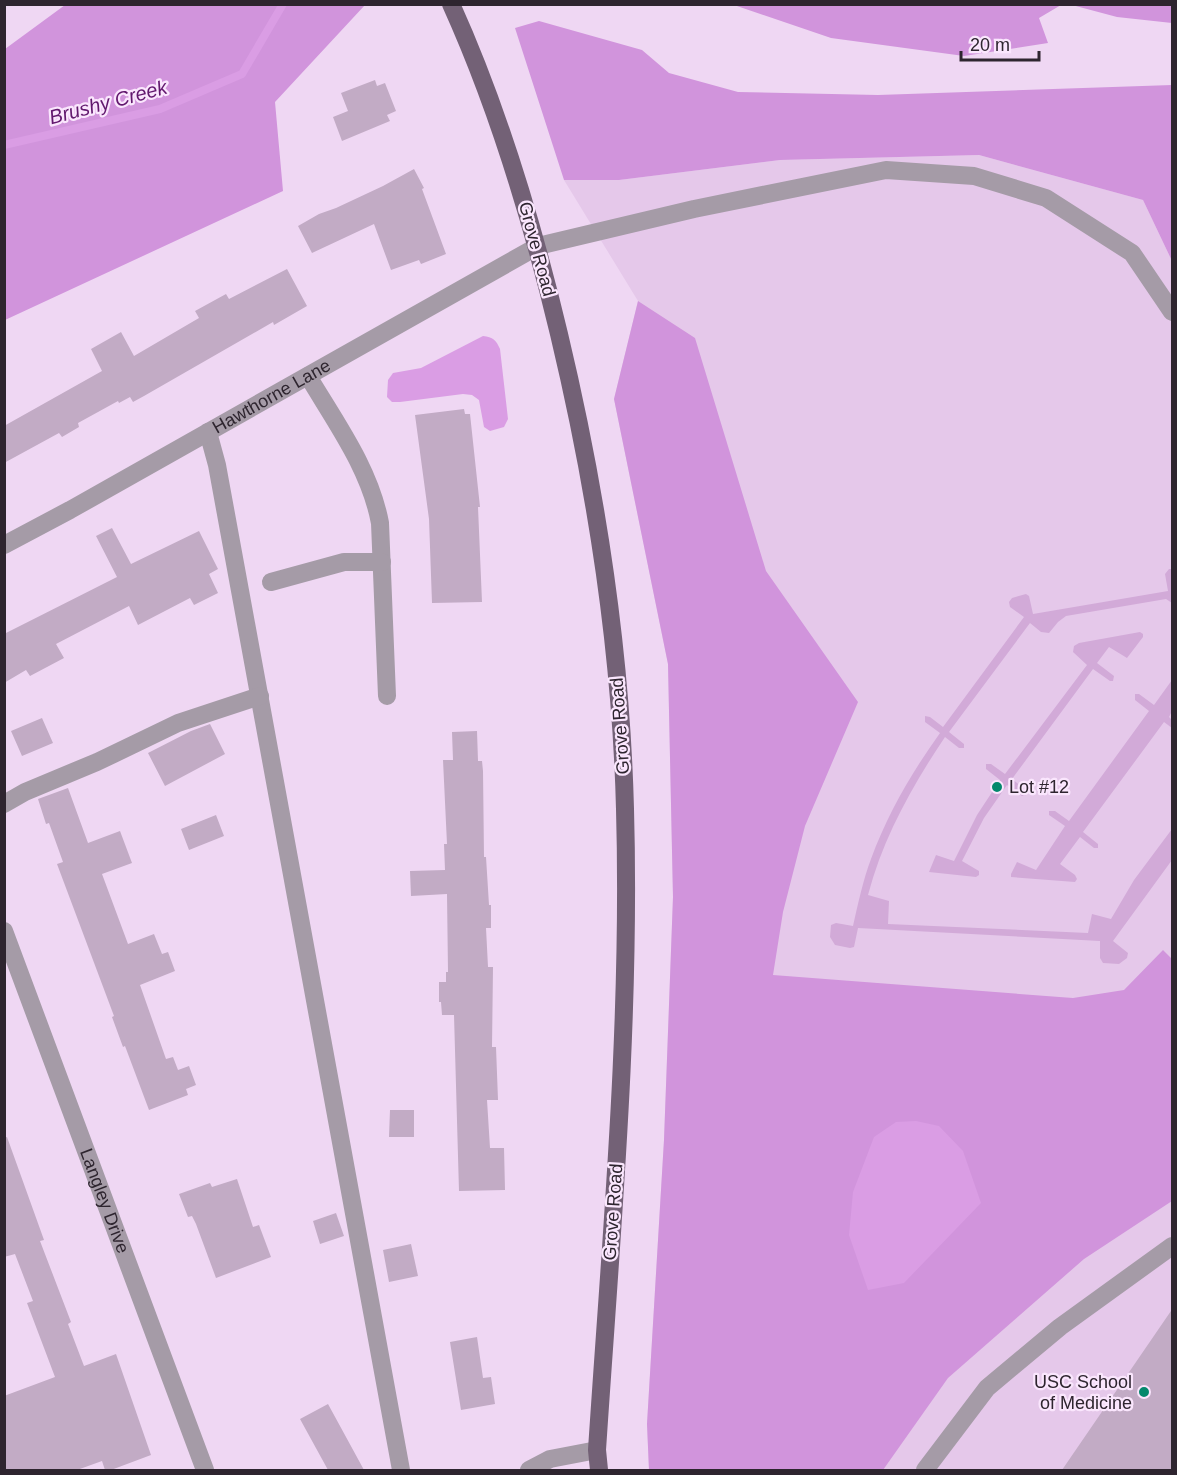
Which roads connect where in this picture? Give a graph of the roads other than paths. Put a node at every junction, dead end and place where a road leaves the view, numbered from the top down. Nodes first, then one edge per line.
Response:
1 (451, 4) edge
2 (538, 246) junction
3 (1173, 312) edge
4 (308, 376) junction
5 (208, 432) junction
6 (4, 545) edge
7 (382, 561) junction
8 (271, 582) dead end
9 (260, 696) junction
10 (387, 696) dead end
11 (4, 804) edge
12 (4, 932) edge
13 (1173, 1246) edge
14 (597, 1450) junction
15 (206, 1470) edge
16 (401, 1470) edge
17 (529, 1470) edge
18 (599, 1470) edge
19 (925, 1470) edge

1 - 2 main road, Grove Road
2 - 3 street, Hawthorne Lane
2 - 4 street, Hawthorne Lane
2 - 14 main road, Grove Road
4 - 5 street, Hawthorne Lane
4 - 7 street
5 - 6 street, Hawthorne Lane
5 - 9 street
7 - 8 street
7 - 10 street
9 - 11 street
9 - 16 street
12 - 15 street, Langley Drive
13 - 19 street
14 - 17 street
14 - 18 main road, Grove Road

